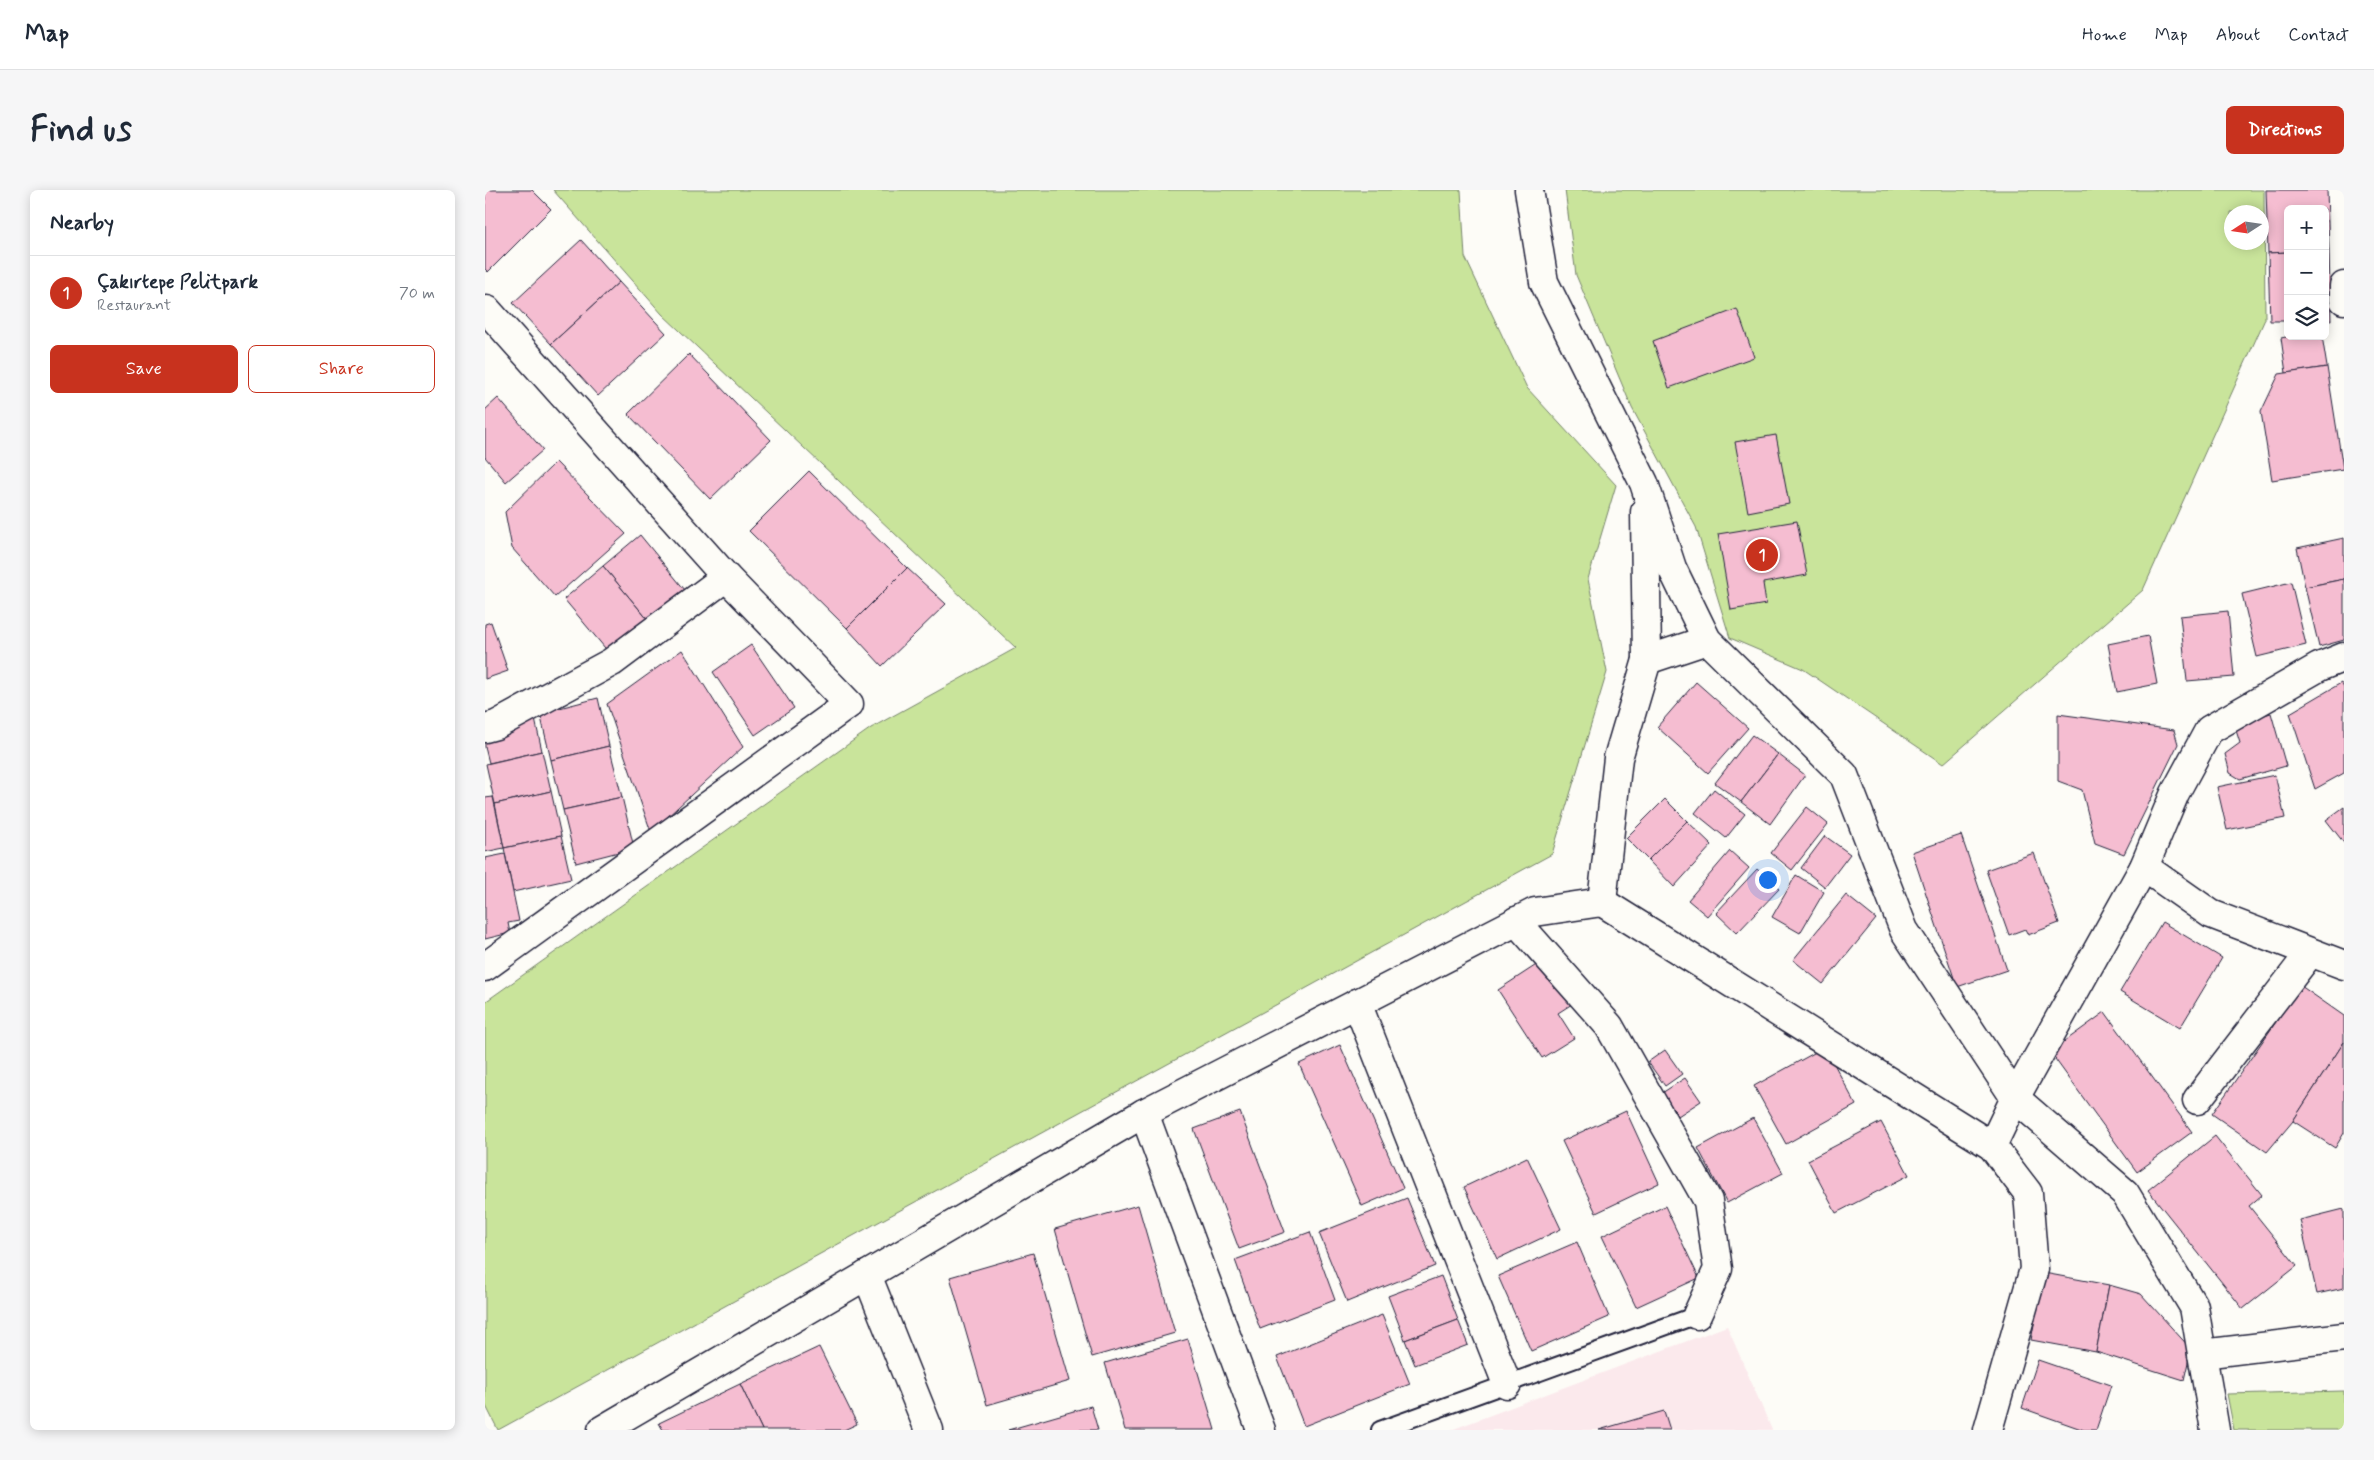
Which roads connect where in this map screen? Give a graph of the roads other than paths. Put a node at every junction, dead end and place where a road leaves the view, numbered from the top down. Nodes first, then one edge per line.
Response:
1 (1529, 190) edge
2 (2344, 286) edge
3 (2344, 300) edge
4 (485, 313) edge
5 (1644, 482) junction
6 (726, 577) junction
7 (1707, 640) junction
8 (2344, 657) edge
9 (1647, 660) junction
10 (485, 728) edge
11 (2144, 867) junction
12 (1602, 902) junction
13 (1516, 921) junction
14 (2310, 953) junction
15 (2344, 965) edge
16 (485, 967) edge
17 (1357, 1003) junction
18 (2015, 1098) junction
19 (2197, 1100) dead end
20 (1144, 1113) junction
21 (1992, 1146) junction
22 (867, 1275) junction
23 (1697, 1315) joint
24 (2344, 1337) edge
25 (2202, 1354) junction
26 (1507, 1384) junction
27 (606, 1429) edge
28 (929, 1430) edge
29 (1261, 1430) edge
30 (1380, 1430) edge
31 (1988, 1430) edge
32 (2215, 1430) edge

1 - 5 street
2 - 3 street
4 - 6 street
5 - 7 street
5 - 9 street
6 - 10 street
6 - 16 street
7 - 9 street
7 - 18 street
8 - 11 street
9 - 12 street
11 - 14 street
11 - 18 street
12 - 13 street
12 - 21 street
13 - 17 street
13 - 23 street
14 - 15 street
14 - 19 street
17 - 20 street
17 - 26 street
18 - 21 street
18 - 25 street
20 - 22 street
20 - 29 street
21 - 31 street
22 - 27 street
22 - 28 street
23 - 26 lane
24 - 25 street
25 - 32 street
26 - 30 lane

